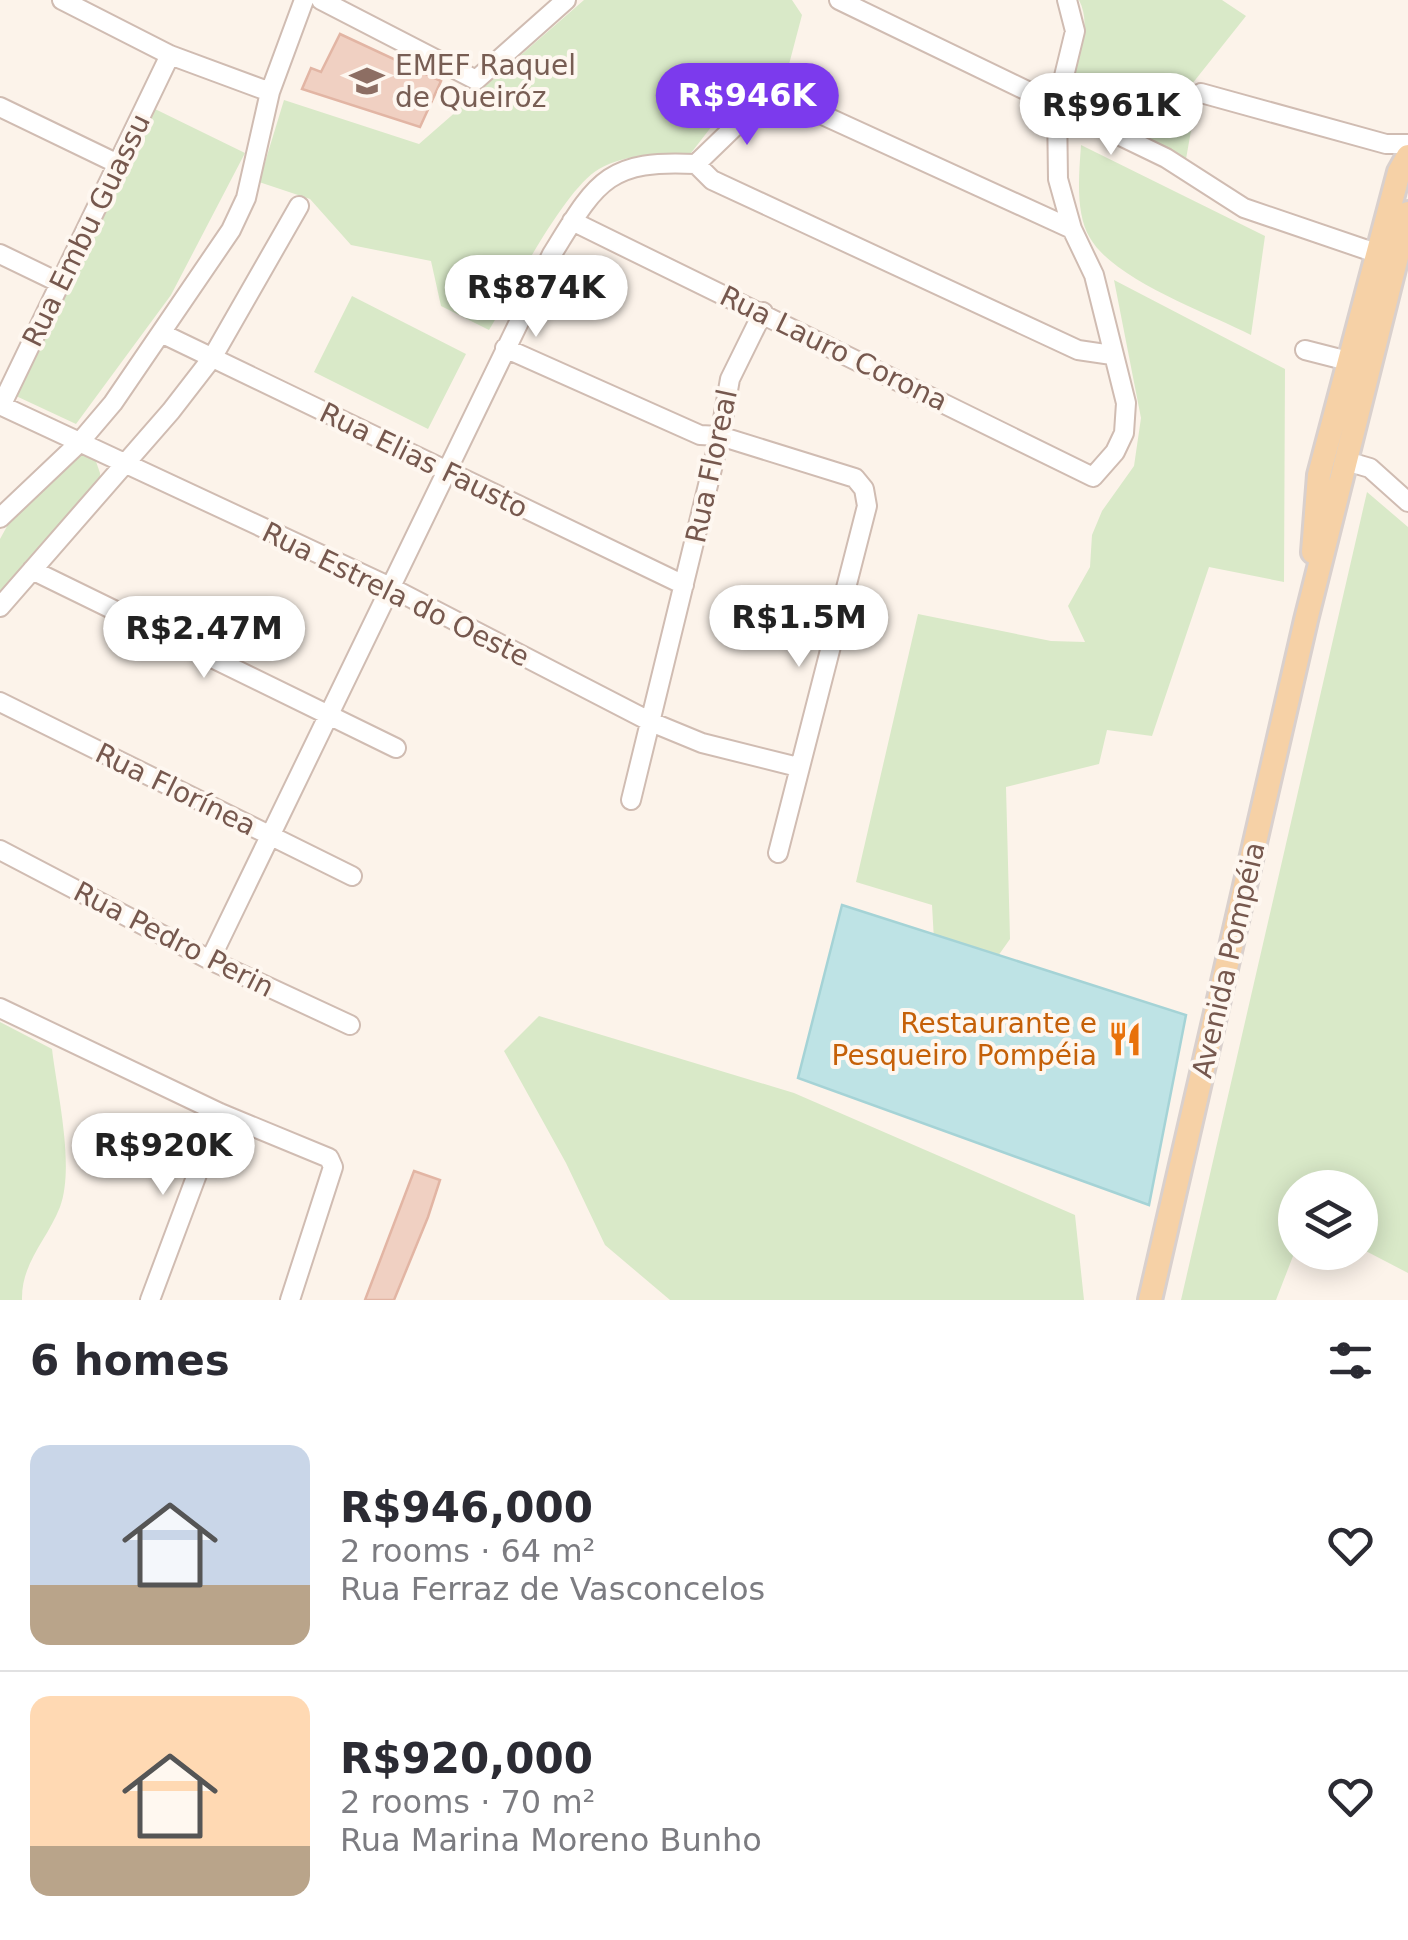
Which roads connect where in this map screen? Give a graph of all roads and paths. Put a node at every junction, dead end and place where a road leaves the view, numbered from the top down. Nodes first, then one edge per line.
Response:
1 (62, 0) edge
2 (304, 0) edge
3 (320, 0) edge
4 (839, 0) edge
5 (561, 1) edge
6 (1070, 4) edge
7 (170, 56) junction
8 (270, 92) junction
9 (1200, 93) dead end
10 (1057, 105) junction
11 (0, 106) edge
12 (1408, 144) edge
13 (1408, 156) edge
14 (118, 164) junction
15 (696, 164) junction
16 (299, 206) dead end
17 (1408, 214) edge
18 (572, 221) junction
19 (1072, 229) junction
20 (1386, 253) junction
21 (0, 254) edge
22 (60, 283) junction
23 (763, 312) junction
24 (163, 334) junction
25 (506, 348) junction
26 (1306, 350) dead end
27 (1112, 355) junction
28 (212, 358) junction
29 (1351, 365) junction
30 (1, 405) edge
31 (720, 436) junction
32 (79, 444) junction
33 (1346, 460) junction
34 (123, 465) junction
35 (447, 471) junction
36 (1315, 500) junction
37 (1408, 502) edge
38 (0, 518) edge
39 (32, 570) junction
40 (388, 586) junction
41 (684, 586) junction
42 (0, 607) edge
43 (1306, 620) junction
44 (0, 702) edge
45 (329, 715) junction
46 (652, 722) junction
47 (396, 748) dead end
48 (798, 766) junction
49 (632, 800) dead end
50 (270, 836) junction
51 (0, 850) edge
52 (778, 853) dead end
53 (352, 876) dead end
54 (210, 960) junction
55 (0, 1008) edge
56 (350, 1026) dead end
57 (220, 1113) junction
58 (150, 1300) edge
59 (290, 1300) edge
60 (1150, 1300) edge

1 - 7 street
2 - 8 street
3 - 5 street
4 - 10 street
6 - 10 street
7 - 8 street
7 - 14 street, Rua Embu Guassu
8 - 24 street
9 - 12 street
10 - 19 street
10 - 20 street
11 - 14 street
13 - 20 main road, Avenida Pompéia
14 - 22 street, Rua Embu Guassu
15 - 18 street
15 - 19 street
15 - 27 street
16 - 28 street
17 - 20 main road, Avenida Pompéia
18 - 23 street, Rua Lauro Corona
18 - 25 street
19 - 27 street
20 - 29 main road, Avenida Pompéia
20 - 33 main road, Avenida Pompéia
21 - 22 street
22 - 30 street, Rua Embu Guassu
23 - 27 street, Rua Lauro Corona
23 - 31 street, Rua Floreal
24 - 28 street, Rua Elias Fausto
24 - 32 street
25 - 31 street
25 - 35 street
26 - 29 street
28 - 34 street
28 - 35 street, Rua Elias Fausto
29 - 33 main road
29 - 36 main road, Avenida Pompéia
30 - 32 street, Rua Estrela do Oeste
31 - 41 street, Rua Floreal
31 - 48 street
32 - 34 street, Rua Estrela do Oeste
32 - 38 street
33 - 36 main road
33 - 37 street
33 - 43 main road, Avenida Pompéia
34 - 39 street
34 - 40 street, Rua Estrela do Oeste
35 - 40 street
35 - 41 street, Rua Elias Fausto
36 - 43 main road, Avenida Pompéia
39 - 42 street
39 - 45 street
40 - 45 street
40 - 46 street, Rua Estrela do Oeste
41 - 46 street, Rua Floreal
43 - 60 main road, Avenida Pompéia
44 - 50 street, Rua Florínea
45 - 47 street
45 - 50 street
46 - 48 street, Rua Estrela do Oeste
46 - 49 street, Rua Floreal
48 - 52 street
50 - 53 street, Rua Florínea
50 - 54 street
51 - 54 street, Rua Pedro Perin
54 - 56 street, Rua Pedro Perin
55 - 57 street
57 - 58 street
57 - 59 street

